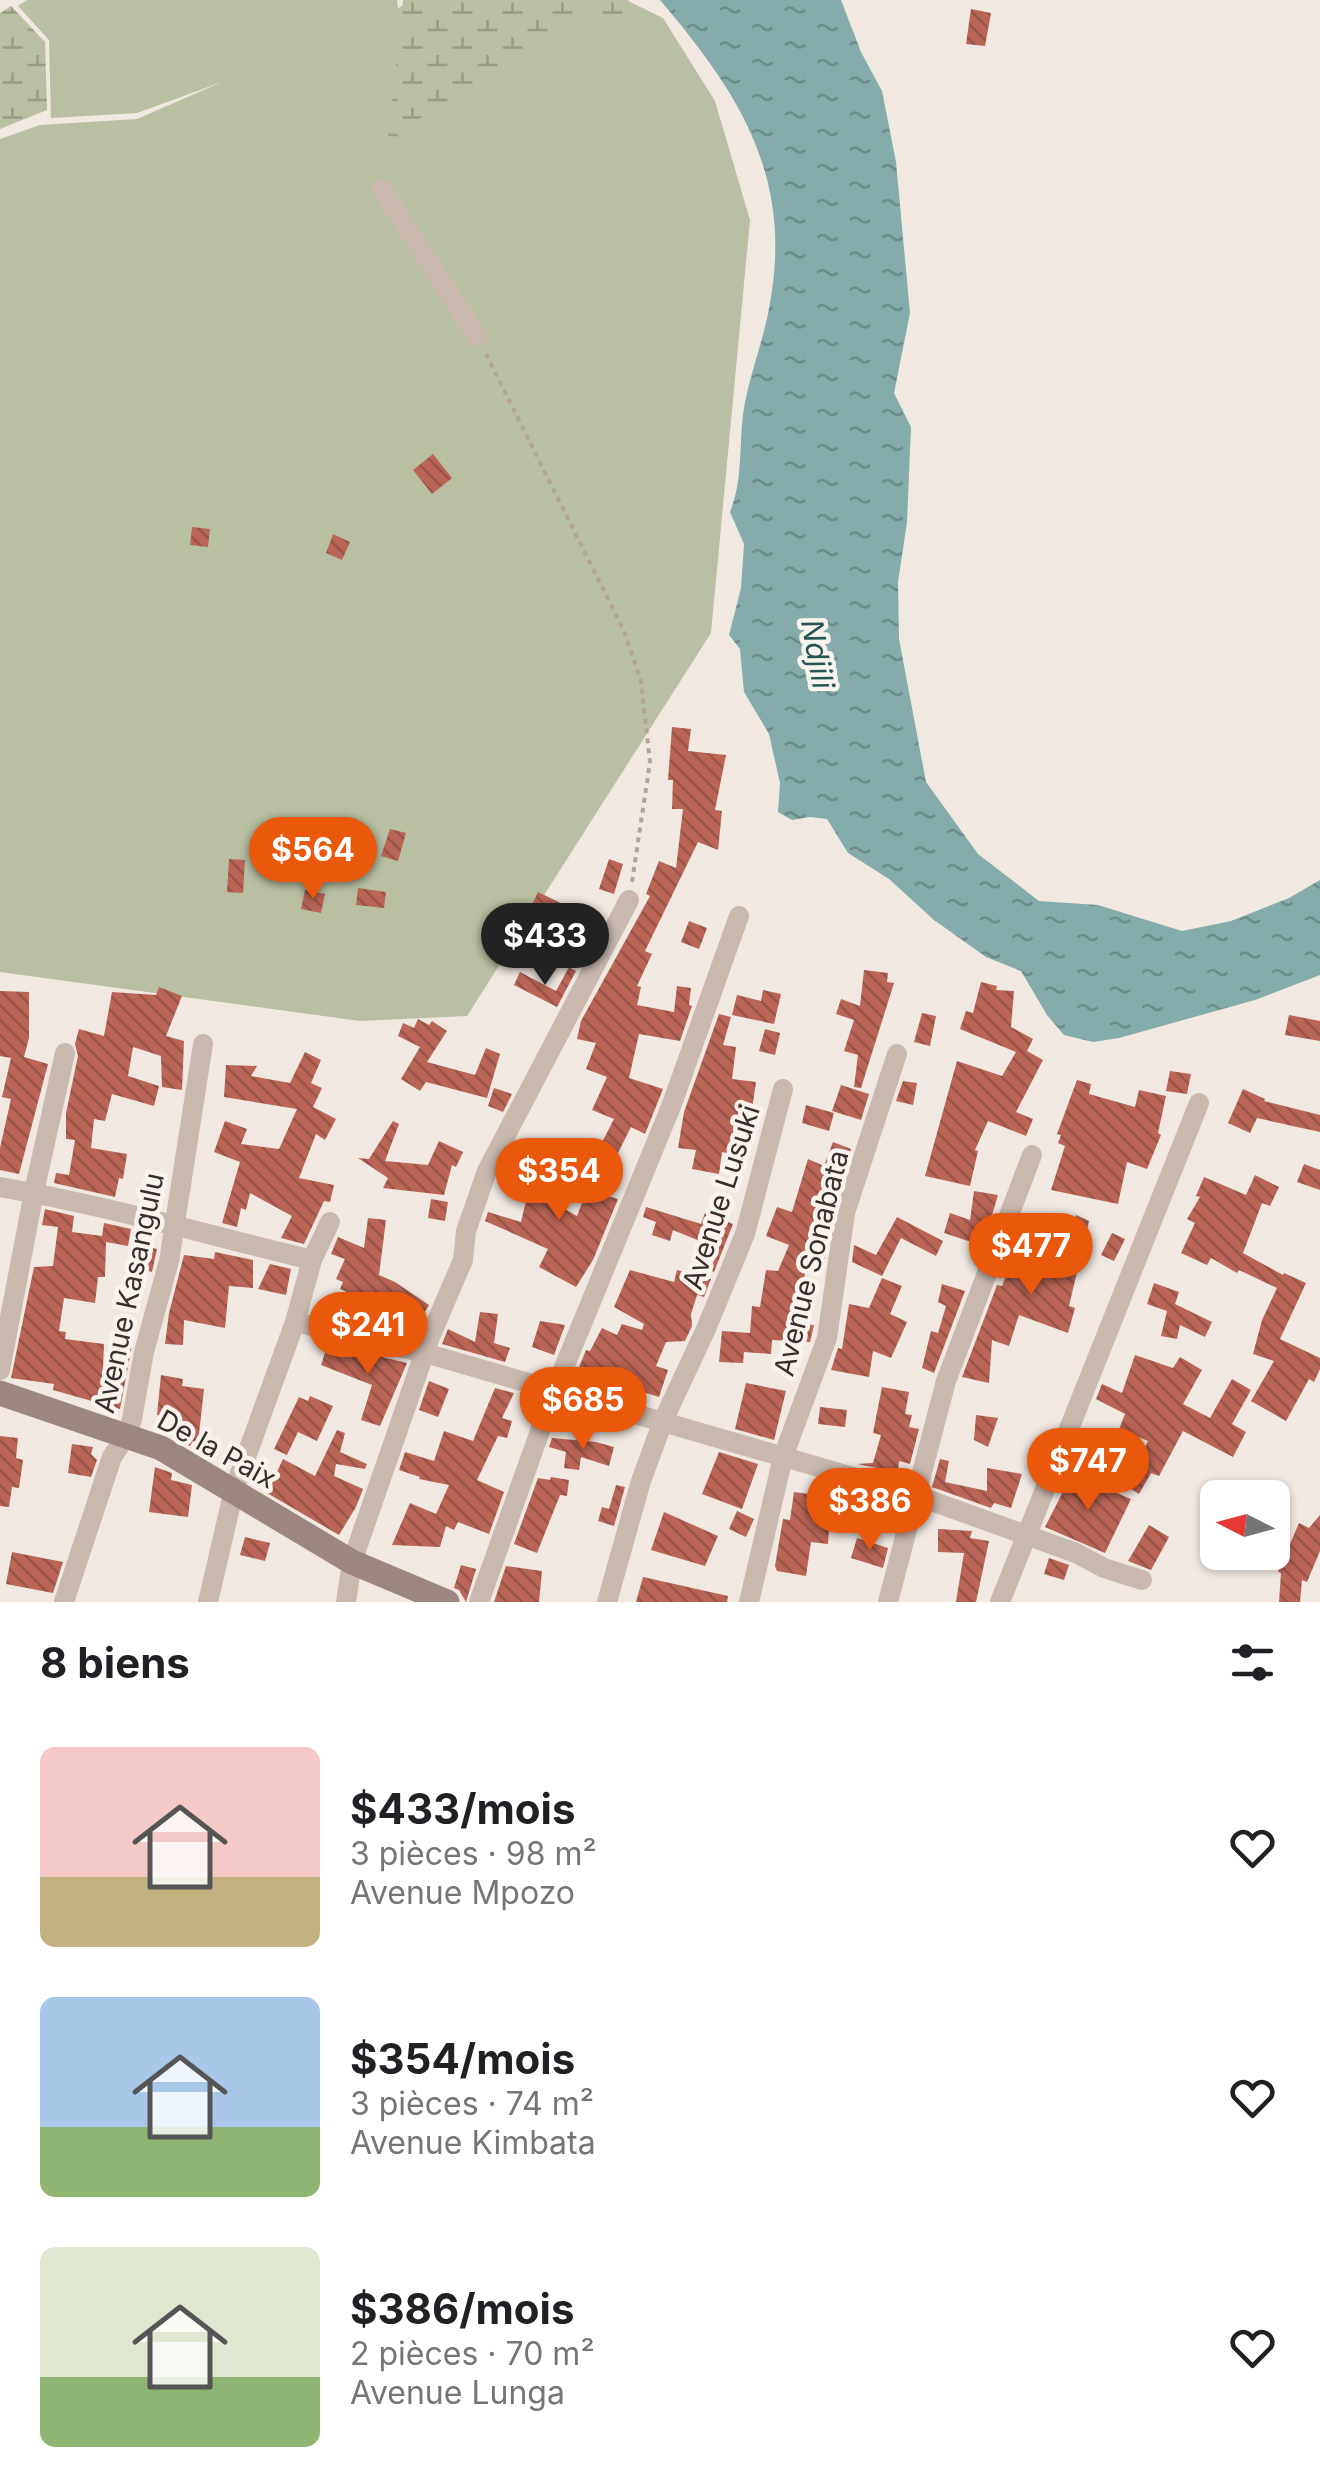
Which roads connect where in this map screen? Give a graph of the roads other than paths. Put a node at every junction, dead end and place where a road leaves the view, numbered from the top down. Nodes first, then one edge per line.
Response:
1 (382, 189) dead end
2 (477, 336) road end
3 (628, 900) road end
4 (738, 916) dead end
5 (203, 1044) dead end
6 (65, 1053) dead end
7 (897, 1054) dead end
8 (783, 1089) dead end
9 (1199, 1103) dead end
10 (1032, 1155) dead end
11 (0, 1186) edge
12 (34, 1192) junction
13 (330, 1222) dead end
14 (176, 1227) junction
15 (312, 1260) junction
16 (294, 1322) junction
17 (424, 1353) junction
18 (0, 1370) edge
19 (554, 1392) junction
20 (0, 1393) edge
21 (663, 1420) junction
22 (127, 1435) junction
23 (783, 1457) junction
24 (234, 1490) junction
25 (916, 1495) junction
26 (1026, 1535) junction
27 (352, 1562) junction
28 (1142, 1580) dead end
29 (64, 1602) edge
30 (208, 1602) edge
31 (346, 1602) edge
32 (446, 1602) edge
33 (479, 1602) edge
34 (607, 1602) edge
35 (749, 1602) edge
36 (888, 1602) edge
37 (1000, 1602) edge

1 - 2 street
3 - 17 street
4 - 19 street
5 - 14 street, Avenue Kasangulu
6 - 12 street
7 - 23 street, Avenue Sonabata
8 - 21 street, Avenue Lusuki
9 - 26 street
10 - 25 street
11 - 12 street
12 - 14 street
12 - 18 street
13 - 15 street
14 - 15 street
14 - 22 street, Avenue Kasangulu
15 - 16 street
16 - 17 street
16 - 24 street
17 - 19 street
17 - 27 street
19 - 21 street
19 - 33 street
20 - 22 street, De la Paix
21 - 23 street
21 - 34 street, Avenue Lusuki
22 - 24 street, De la Paix
22 - 29 street, Avenue Kasangulu
23 - 25 street
23 - 35 street, Avenue Sonabata
24 - 27 street, De la Paix
24 - 30 street
25 - 26 street
25 - 36 street
26 - 28 street
26 - 37 street
27 - 31 street
27 - 32 street, De la Paix

